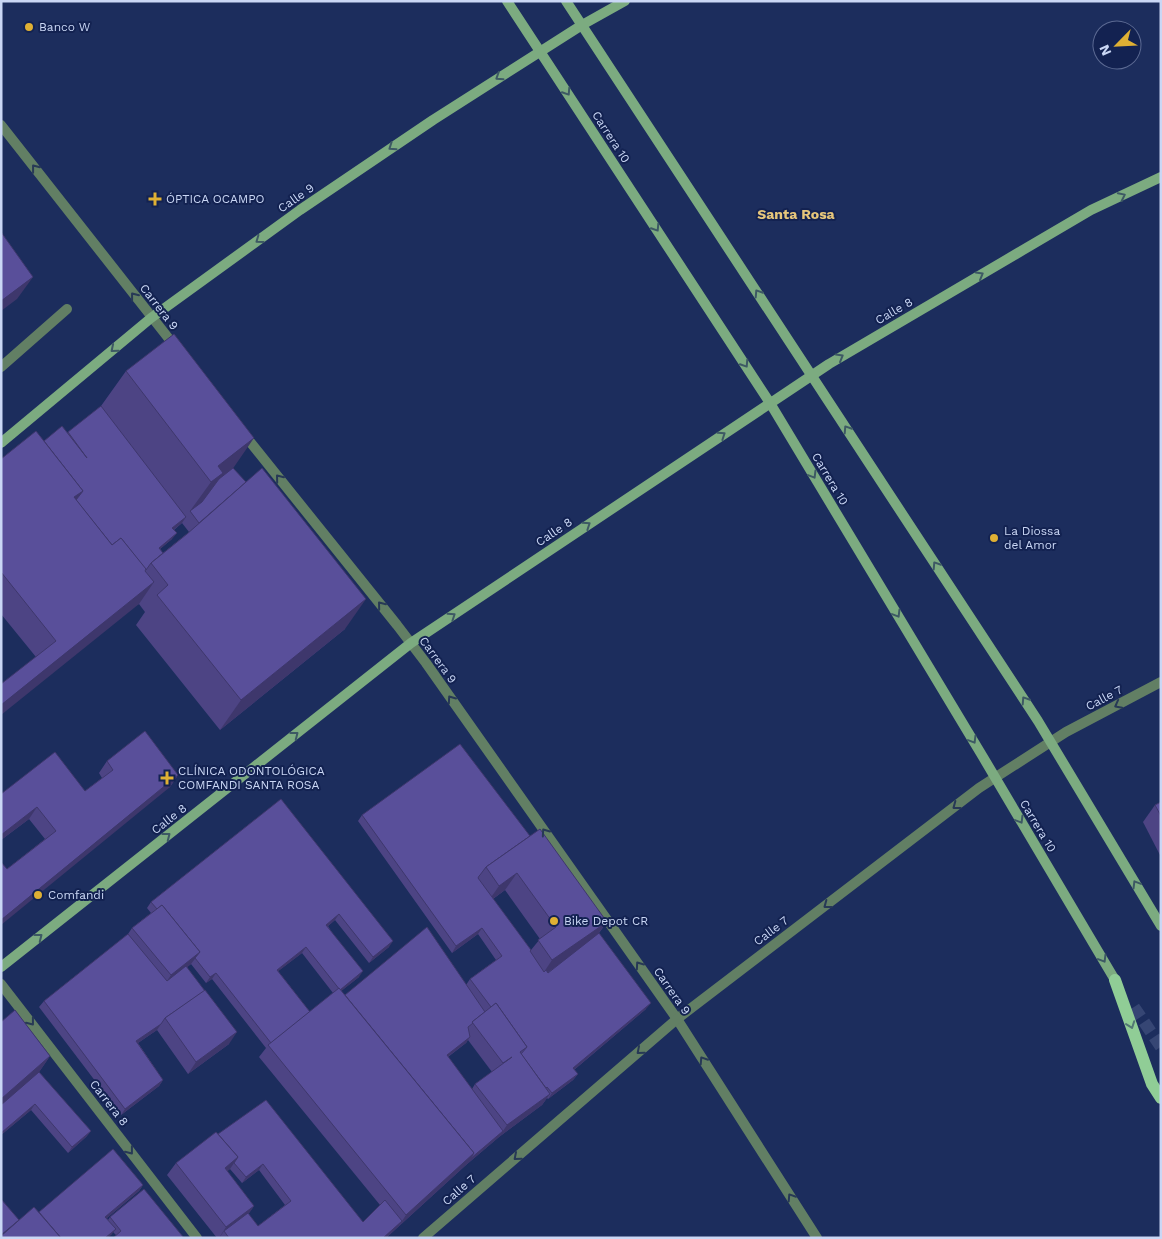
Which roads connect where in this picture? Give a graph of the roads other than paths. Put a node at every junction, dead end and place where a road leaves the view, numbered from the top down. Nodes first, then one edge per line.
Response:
1 (507, 1) edge
2 (566, 1) edge
3 (625, 1) edge
4 (582, 26) junction
5 (540, 51) junction
6 (1, 125) edge
7 (1161, 176) edge
8 (67, 310) dead end
9 (152, 318) junction
10 (182, 356) edge
11 (1, 367) edge
12 (812, 374) junction
13 (770, 403) junction
14 (237, 425) edge
15 (1, 443) edge
16 (411, 643) junction
17 (1161, 682) edge
18 (1051, 742) junction
19 (995, 778) junction
20 (1161, 926) edge
21 (1, 967) edge
22 (1114, 980) junction
23 (1, 984) edge
24 (1134, 1007) tunnel mouth
25 (677, 1019) junction
26 (1161, 1098) edge
27 (197, 1238) edge
28 (423, 1238) edge
29 (817, 1238) edge

1 - 5 main road, Carrera 10
2 - 4 main road
3 - 4 main road, Calle 9
4 - 5 main road, Calle 9
12 -> 4 main road
5 -> 9 main road, Calle 9
5 -> 13 main road, Carrera 10
9 -> 6 street, Carrera 9
12 -> 7 main road, Calle 8
8 - 11 street
9 - 10 street, Carrera 9
9 -> 15 main road, Calle 9
12 - 13 main road, Calle 8
18 -> 12 main road
16 -> 13 main road, Calle 8
13 -> 19 main road, Carrera 10
16 -> 14 street, Carrera 9
21 -> 16 main road, Calle 8
25 -> 16 street, Carrera 9
17 -> 18 street, Calle 7
18 - 19 street, Calle 7
20 -> 18 main road
19 -> 22 main road, Carrera 10
19 -> 25 street, Calle 7
22 - 24 main road
22 -> 26 main road
23 -> 27 street, Carrera 8
25 -> 28 street, Calle 7
29 -> 25 street, Carrera 9

